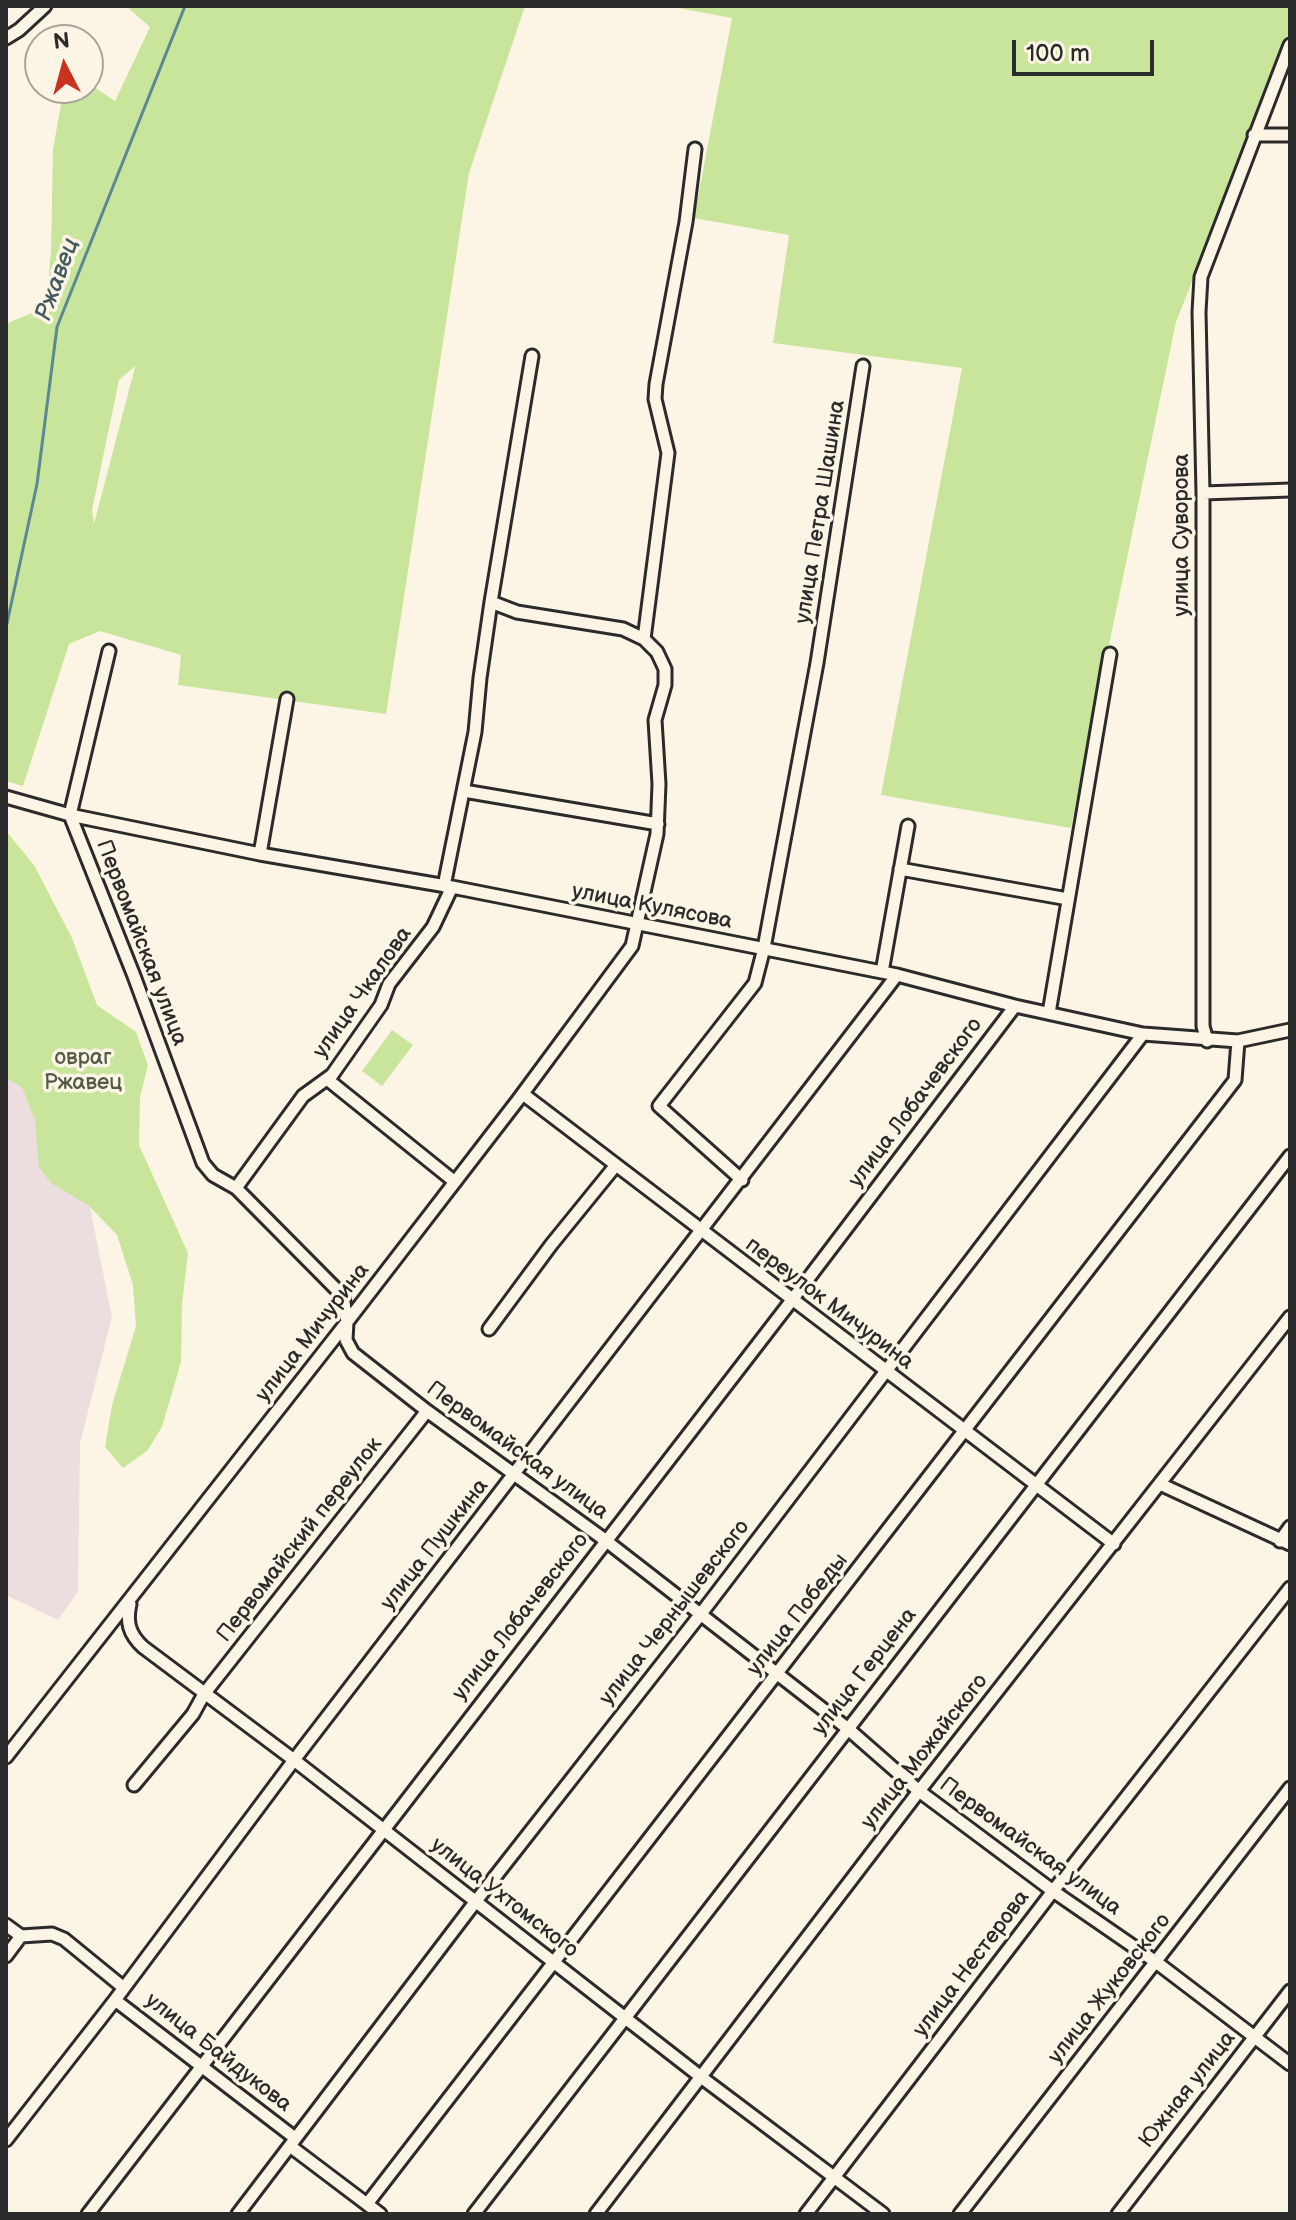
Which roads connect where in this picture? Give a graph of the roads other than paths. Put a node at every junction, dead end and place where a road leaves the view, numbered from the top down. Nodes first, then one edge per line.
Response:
1 (45, 6) edge
2 (6, 38) edge
3 (1290, 45) edge
4 (1254, 135) junction
5 (1290, 135) edge
6 (695, 149) dead end
7 (532, 356) dead end
8 (863, 366) dead end
9 (1290, 490) edge
10 (1203, 493) junction
11 (491, 602) junction
12 (644, 639) junction
13 (109, 651) dead end
14 (1110, 654) dead end
15 (287, 699) dead end
16 (464, 791) junction
17 (6, 797) edge
18 (70, 815) junction
19 (658, 824) junction
20 (908, 826) dead end
21 (260, 854) junction
22 (900, 869) junction
23 (448, 886) junction
24 (1068, 899) junction
25 (638, 926) junction
26 (764, 948) junction
27 (882, 972) junction
28 (897, 975) junction
29 (1015, 1006) junction
30 (1049, 1013) junction
31 (1290, 1030) edge
32 (1143, 1034) junction
33 (1207, 1041) junction
34 (1238, 1041) junction
35 (327, 1079) junction
36 (523, 1094) junction
37 (1290, 1156) edge
38 (616, 1165) junction
39 (742, 1180) junction
40 (455, 1182) junction
41 (236, 1188) junction
42 (702, 1232) junction
43 (792, 1300) junction
44 (1290, 1317) edge
45 (347, 1322) junction
46 (489, 1329) dead end
47 (885, 1372) junction
48 (427, 1411) junction
49 (964, 1433) junction
50 (515, 1473) junction
51 (1035, 1484) junction
52 (1160, 1484) junction
53 (1290, 1527) edge
54 (605, 1540) junction
55 (1285, 1543) edge
56 (1114, 1544) junction
57 (1290, 1588) edge
58 (132, 1599) junction
59 (700, 1615) junction
60 (777, 1674) junction
61 (204, 1694) junction
62 (847, 1728) junction
63 (6, 1757) edge
64 (294, 1760) junction
65 (134, 1785) dead end
66 (1290, 1788) edge
67 (919, 1791) junction
68 (383, 1830) junction
69 (1053, 1891) junction
70 (476, 1901) junction
71 (6, 1925) edge
72 (21, 1936) junction
73 (6, 1956) edge
74 (1156, 1962) junction
75 (556, 1963) junction
76 (124, 1988) junction
77 (1290, 1991) edge
78 (115, 2000) junction
79 (627, 2018) junction
80 (1254, 2038) junction
81 (202, 2064) junction
82 (1290, 2064) edge
83 (701, 2077) junction
84 (6, 2140) edge
85 (292, 2142) junction
86 (836, 2177) junction
87 (367, 2204) junction
88 (88, 2214) edge
89 (238, 2214) edge
90 (380, 2214) edge
91 (474, 2214) edge
92 (596, 2214) edge
93 (806, 2214) edge
94 (883, 2214) edge
95 (960, 2214) edge
96 (1118, 2214) edge

1 - 2 street
3 - 4 street, улица Суворова
4 - 5 street
4 - 10 street, улица Суворова
6 - 12 street
7 - 11 street, улица Чкалова
8 - 26 street, улица Петра Шашина
9 - 10 street
10 - 33 street, улица Суворова
11 - 12 street
11 - 16 street, улица Чкалова
12 - 19 street, улица Мичурина
13 - 18 street
14 - 24 street
15 - 21 street
16 - 19 street
16 - 23 street, улица Чкалова
17 - 18 street, улица Кулясова
18 - 21 street, улица Кулясова
18 - 41 street, Первомайская улица
19 - 25 street, улица Мичурина
20 - 22 street
21 - 23 street, улица Кулясова
22 - 24 street
22 - 27 street
23 - 25 street, улица Кулясова
23 - 35 street, улица Чкалова
24 - 30 street
25 - 26 street, улица Кулясова
25 - 36 street, улица Мичурина
26 - 27 street, улица Кулясова
26 - 39 street, улица Петра Шашина
27 - 28 street, улица Кулясова
28 - 29 street, улица Кулясова
28 - 39 street, улица Пушкина
29 - 30 street, улица Кулясова
29 - 43 street, улица Лобачевского
30 - 32 street, улица Кулясова
31 - 34 street, улица Кулясова
32 - 33 street, улица Кулясова
32 - 47 street, улица Чернышевского
33 - 34 street, улица Кулясова
34 - 49 street, улица Победы
35 - 40 street
35 - 41 street, улица Чкалова
36 - 38 street, переулок Мичурина
36 - 40 street, улица Мичурина
37 - 51 street, улица Герцена
38 - 42 street, переулок Мичурина
38 - 46 street
39 - 42 street, улица Пушкина
40 - 45 street, улица Мичурина
41 - 45 street, Первомайская улица
42 - 43 street, переулок Мичурина
42 - 50 street, улица Пушкина
43 - 47 street, переулок Мичурина
43 - 54 street, улица Лобачевского
44 - 52 street, улица Можайского
45 - 48 street, Первомайская улица
45 - 58 street, улица Мичурина
47 - 49 street, переулок Мичурина
47 - 59 street, улица Чернышевского
48 - 50 street, Первомайская улица
48 - 61 street, Первомайский переулок
49 - 51 street, переулок Мичурина
49 - 60 street, улица Победы
50 - 54 street, Первомайская улица
50 - 64 street, улица Пушкина
51 - 56 street, переулок Мичурина
51 - 62 street, улица Герцена
52 - 55 street
52 - 56 street, улица Можайского
53 - 55 street
54 - 59 street, Первомайская улица
54 - 68 street, улица Лобачевского
56 - 67 street, улица Можайского
57 - 69 street, улица Нестерова
58 - 61 street, улица Ухтомского
58 - 63 street, улица Мичурина
59 - 60 street, Первомайская улица
59 - 70 street, улица Чернышевского
60 - 62 street, Первомайская улица
60 - 75 street, улица Победы
61 - 64 street, улица Ухтомского
61 - 65 street, Первомайский переулок
62 - 67 street, Первомайская улица
62 - 79 street, улица Герцена
64 - 68 street, улица Ухтомского
64 - 76 street, улица Пушкина
66 - 74 street, улица Жуковского
67 - 69 street, Первомайская улица
67 - 83 street, улица Можайского
68 - 70 street, улица Ухтомского
68 - 81 street, улица Лобачевского
69 - 74 street, Первомайская улица
69 - 86 street, улица Нестерова
70 - 75 street, улица Ухтомского
70 - 85 street, улица Чернышевского
71 - 72 street
72 - 73 street
72 - 76 street, улица Байдукова
74 - 80 street, Первомайская улица
74 - 95 street, улица Жуковского
75 - 79 street, улица Ухтомского
75 - 87 street, улица Победы
76 - 78 street, улица Пушкина
77 - 80 street, Южная улица
78 - 81 street, улица Байдукова
78 - 84 street, улица Пушкина
79 - 83 street, улица Ухтомского
79 - 91 street, улица Герцена
80 - 82 street, Первомайская улица
80 - 96 street, Южная улица
81 - 85 street, улица Байдукова
81 - 88 street, улица Лобачевского
83 - 86 street, улица Ухтомского
83 - 92 street, улица Можайского
85 - 87 street, улица Байдукова
85 - 89 street, улица Чернышевского
86 - 93 street, улица Нестерова
86 - 94 street, улица Ухтомского
87 - 90 street, улица Байдукова

